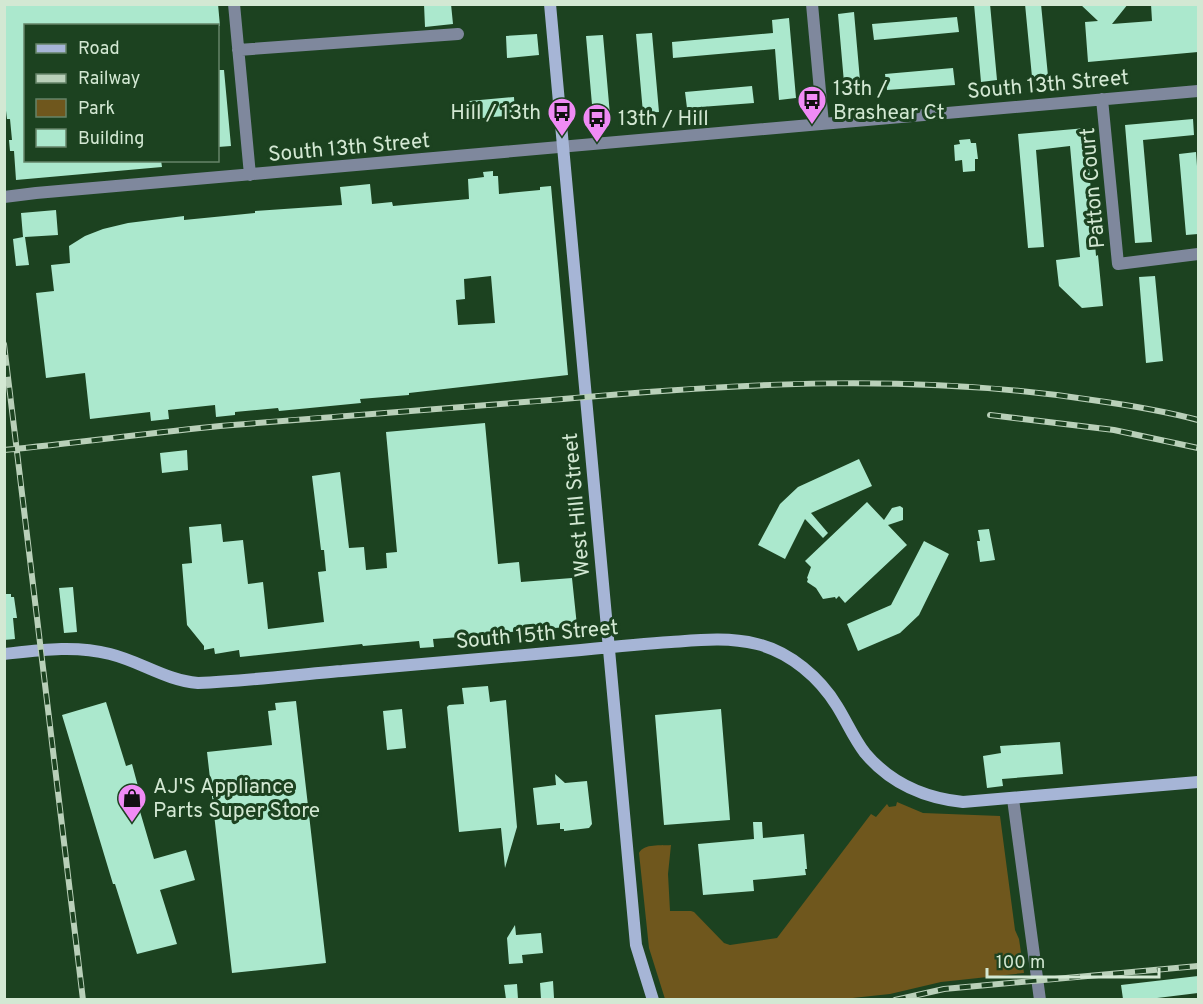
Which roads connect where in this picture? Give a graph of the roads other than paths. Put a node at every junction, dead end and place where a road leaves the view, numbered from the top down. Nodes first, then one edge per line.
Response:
1 (234, 4) edge
2 (550, 4) edge
3 (812, 4) edge
4 (458, 34) dead end
5 (238, 50) junction
6 (1198, 91) edge
7 (1102, 99) junction
8 (823, 124) junction
9 (563, 147) junction
10 (250, 175) junction
11 (4, 197) edge
12 (1198, 254) edge
13 (609, 647) junction
14 (4, 654) edge
15 (1198, 782) edge
16 (1013, 799) junction
17 (653, 999) edge
18 (1040, 999) edge

1 - 5 street
2 - 9 street, West Hill Street
3 - 8 street
4 - 5 street
5 - 10 street
6 - 7 street, South 13th Street
7 - 8 street, South 13th Street
7 - 12 street, Patton Court
8 - 9 street, South 13th Street
9 - 10 street, South 13th Street
9 - 13 street, West Hill Street
10 - 11 street, South 13th Street
13 - 14 street, South 15th Street
13 - 16 street, South 15th Street
13 - 17 street, West Hill Street
15 - 16 street, South 15th Street
16 - 18 street

